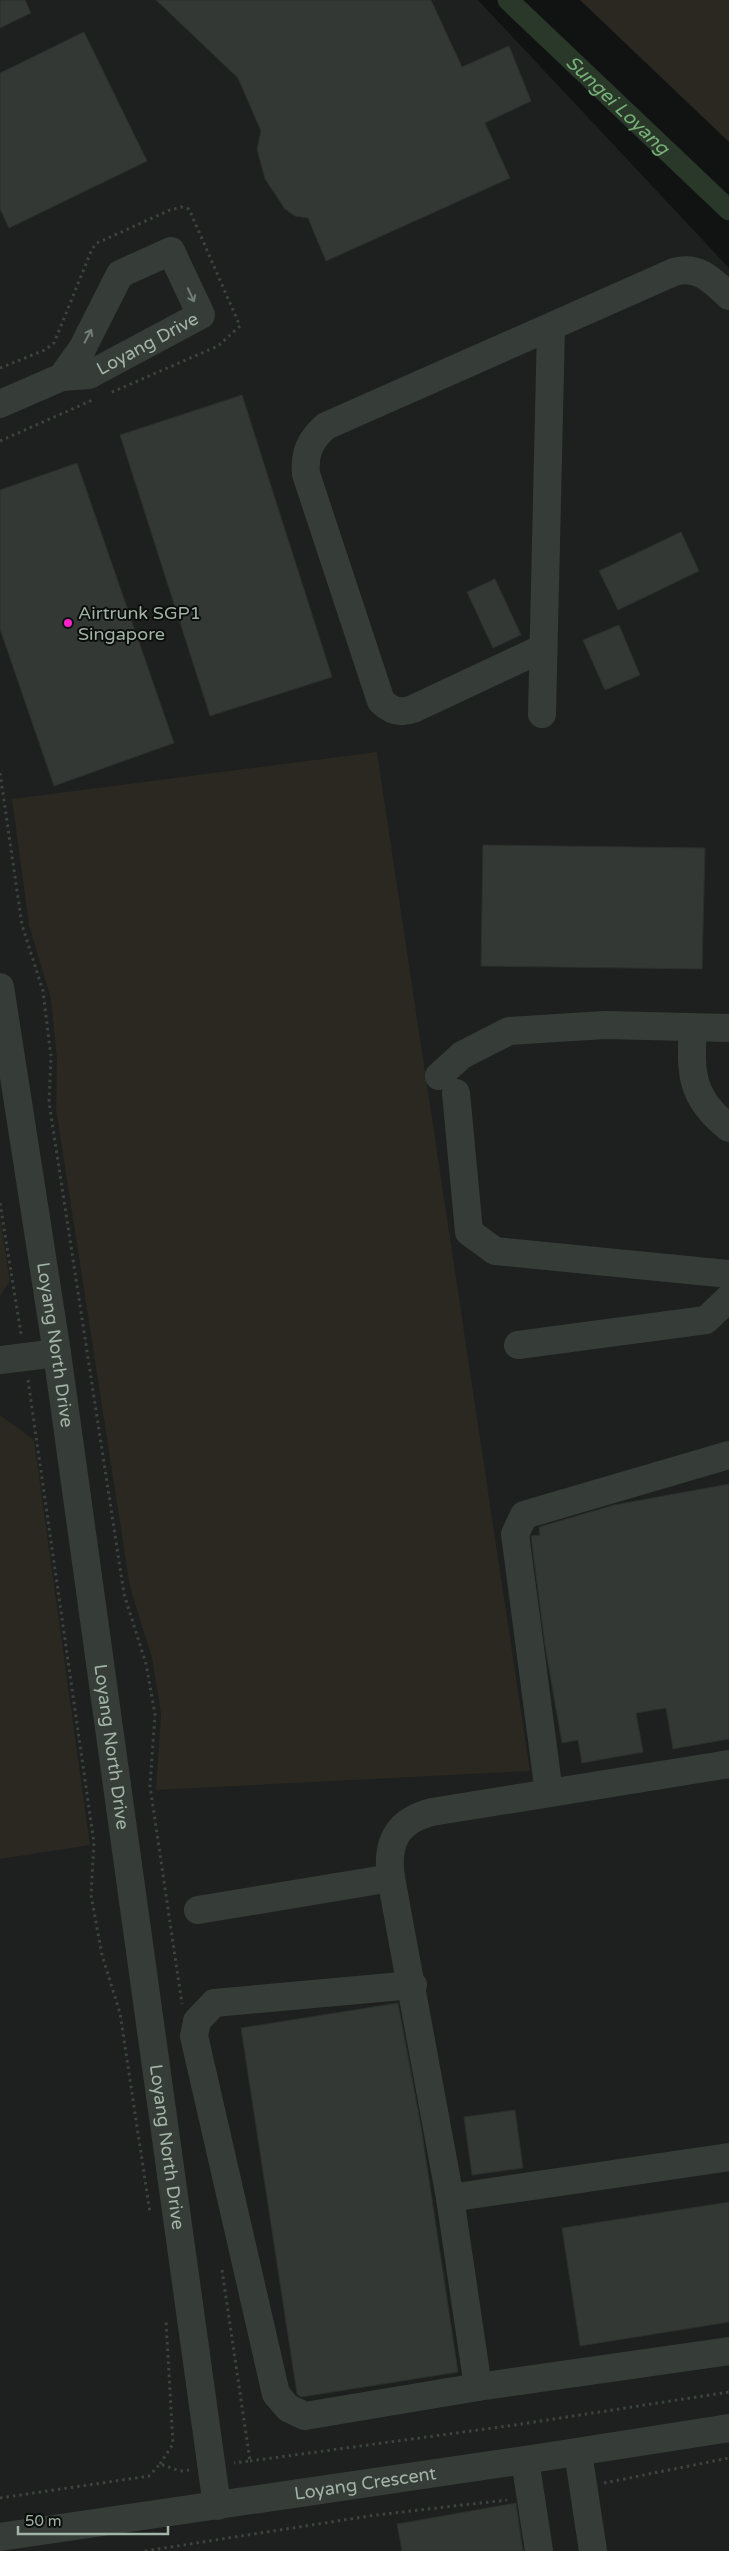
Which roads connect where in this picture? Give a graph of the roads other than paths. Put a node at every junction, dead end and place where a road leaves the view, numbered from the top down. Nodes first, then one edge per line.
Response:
1 (729, 296) edge
2 (551, 328) junction
3 (62, 376) junction
4 (0, 404) edge
5 (543, 648) junction
6 (542, 714) dead end
7 (0, 987) edge
8 (693, 1028) junction
9 (729, 1028) edge
10 (729, 1128) edge
11 (729, 1274) edge
12 (729, 1298) edge
13 (518, 1345) dead end
14 (57, 1353) junction
15 (12, 1359) edge
16 (729, 1456) edge
17 (729, 1764) edge
18 (549, 1793) junction
19 (391, 1878) junction
20 (198, 1910) dead end
21 (413, 1985) junction
22 (729, 2157) edge
23 (450, 2198) junction
24 (729, 2351) edge
25 (478, 2387) junction
26 (729, 2428) edge
27 (578, 2452) junction
28 (525, 2460) junction
29 (216, 2506) junction
30 (0, 2537) edge
31 (539, 2551) edge
32 (593, 2551) edge

1 - 2 street
2 - 5 street
2 - 5 street
3 -> 3 street, Loyang Drive
3 - 4 street, Loyang Drive
5 - 6 street
7 - 14 street, Loyang North Drive
8 - 9 street
8 - 10 street
8 - 11 street
12 - 13 street
14 - 15 street
14 - 29 street, Loyang North Drive
16 - 18 street
17 - 18 street
18 - 19 street
19 - 20 street
19 - 21 street
21 - 23 street
21 - 25 street
22 - 23 street
23 - 25 street
24 - 25 street
26 - 27 street, Loyang Crescent
27 - 28 street, Loyang Crescent
27 - 32 street
28 - 29 street, Loyang Crescent
28 - 31 street
29 - 30 street, Loyang Crescent

